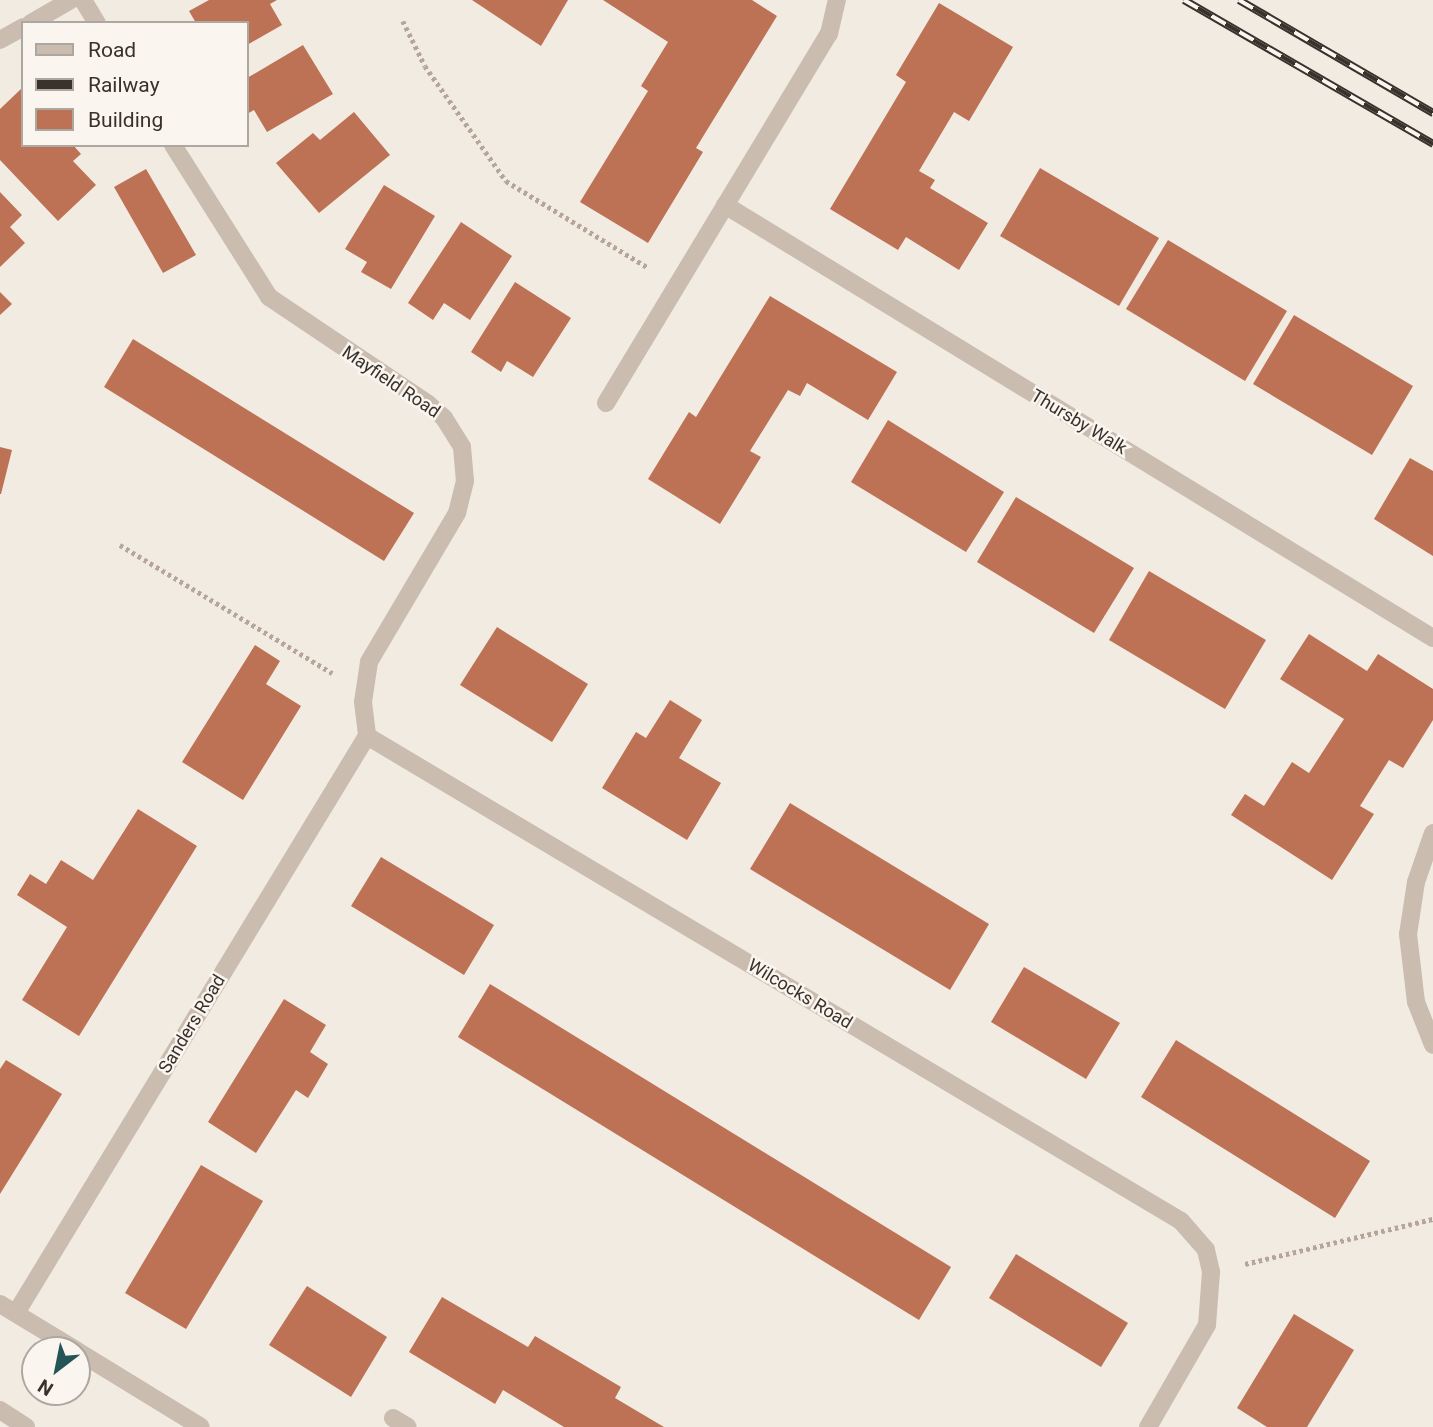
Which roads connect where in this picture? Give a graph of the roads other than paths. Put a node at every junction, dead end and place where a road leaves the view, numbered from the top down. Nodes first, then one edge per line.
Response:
1 (72, 0) edge
2 (83, 0) edge
3 (838, 0) edge
4 (35, 21) edge
5 (96, 21) edge
6 (21, 28) edge
7 (0, 40) edge
8 (174, 147) edge
9 (725, 205) junction
10 (606, 403) dead end
11 (1433, 638) edge
12 (367, 736) junction
13 (1433, 833) edge
14 (1433, 1045) edge
15 (0, 1304) edge
16 (16, 1313) junction
17 (53, 1336) edge
18 (91, 1359) edge
19 (0, 1410) edge
20 (26, 1427) edge
21 (201, 1427) edge
22 (1147, 1427) edge

1 - 4 street
2 - 5 street
3 - 9 street
6 - 7 street
8 - 12 street, Mayfield Road
9 - 10 street
9 - 11 street, Thursby Walk
12 - 16 street, Sanders Road
12 - 22 street, Wilcocks Road
13 - 14 street
15 - 16 street
16 - 17 street
18 - 21 street
19 - 20 street

